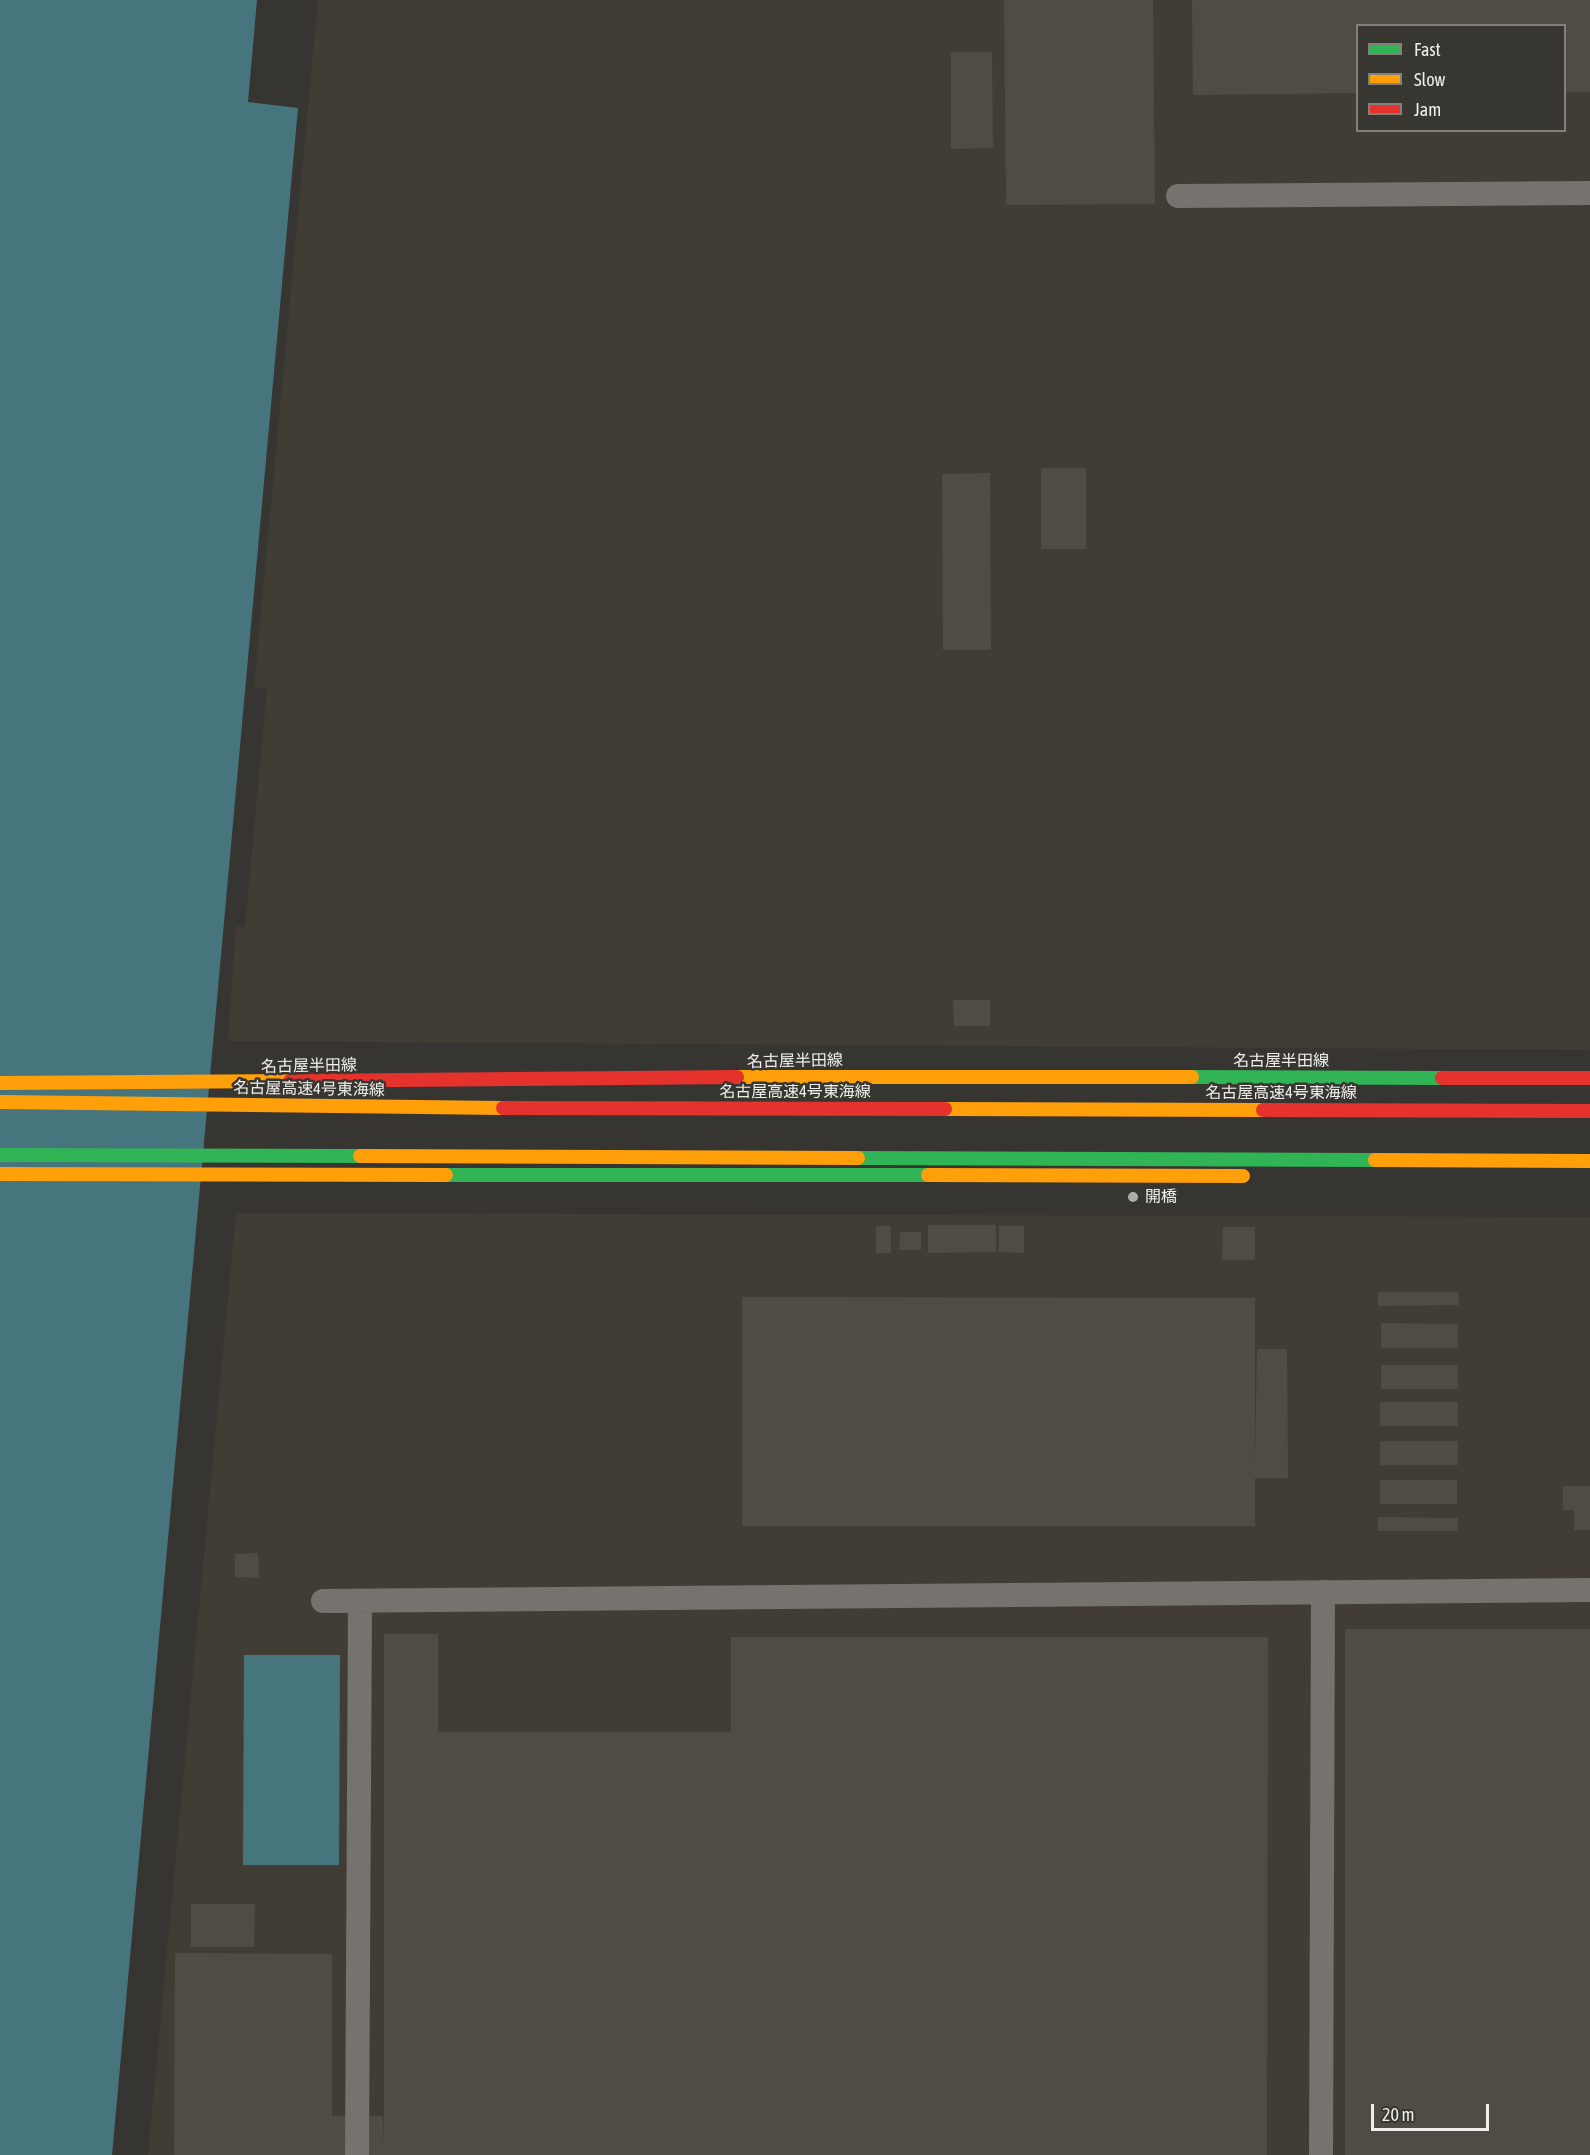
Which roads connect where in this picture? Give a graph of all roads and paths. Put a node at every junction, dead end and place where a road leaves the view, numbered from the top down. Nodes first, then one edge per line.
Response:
1 (1590, 193) edge
2 (1178, 196) dead end
3 (1590, 1078) edge
4 (0, 1083) edge
5 (0, 1102) edge
6 (1590, 1111) edge
7 (0, 1155) edge
8 (1590, 1161) edge
9 (0, 1174) edge
10 (1256, 1176) dead end
11 (1590, 1590) edge
12 (1323, 1592) junction
13 (323, 1601) dead end
14 (360, 1601) junction
15 (357, 2155) edge
16 (1321, 2155) edge

1 - 2 lane
3 - 4 main road, 名古屋半田線
5 - 6 main road, 名古屋高速4号東海線
7 - 8 main road
9 - 10 main road
11 - 12 lane
12 - 14 lane
12 - 16 lane
13 - 14 lane
14 - 15 lane

